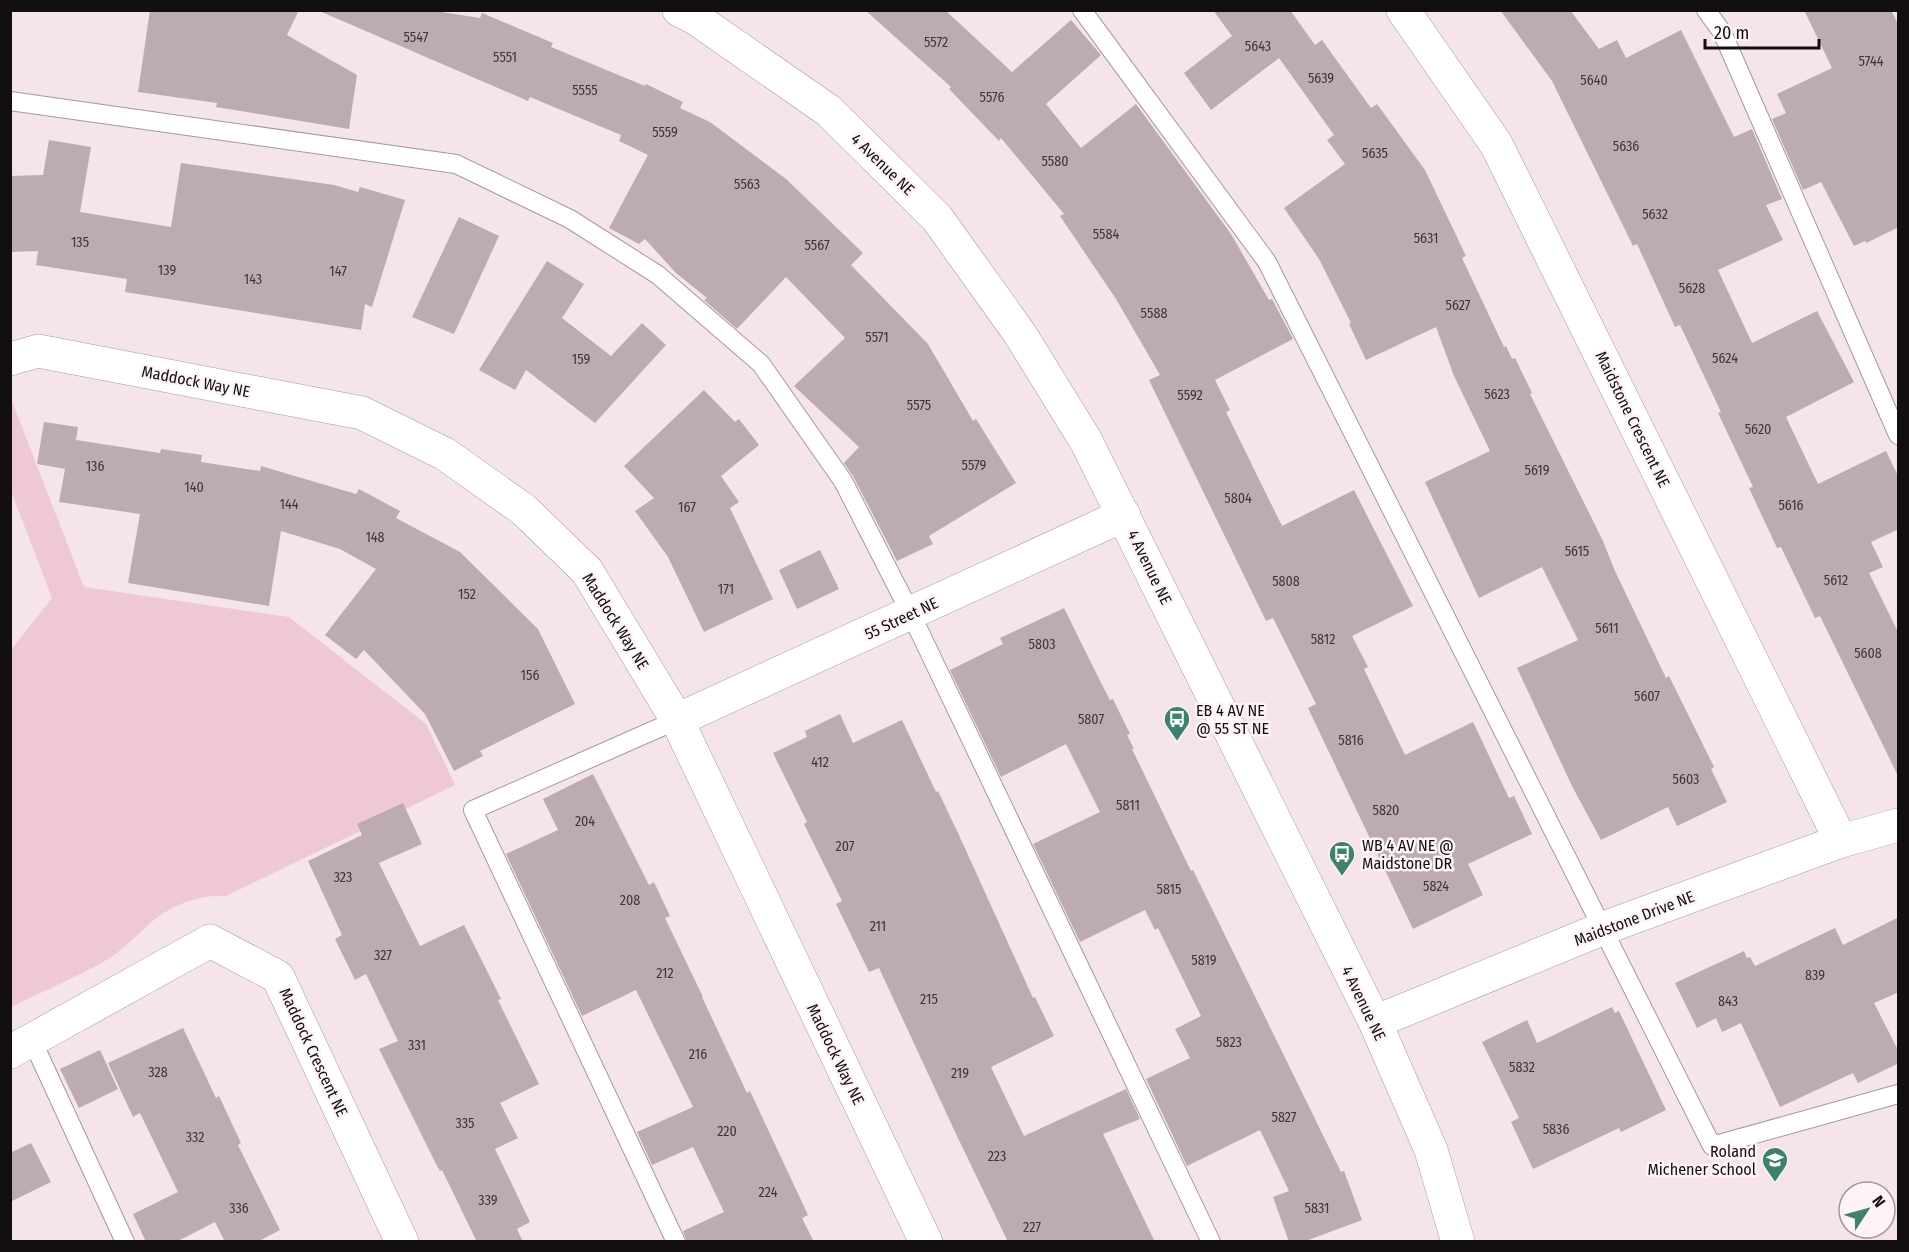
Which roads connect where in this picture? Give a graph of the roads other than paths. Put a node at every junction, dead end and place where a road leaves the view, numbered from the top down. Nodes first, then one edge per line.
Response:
1 (679, 10) edge
2 (1082, 10) edge
3 (1403, 10) edge
4 (1706, 10) edge
5 (10, 101) edge
6 (10, 359) edge
7 (1899, 435) edge
8 (1124, 514) junction
9 (911, 614) junction
10 (676, 720) junction
11 (1899, 825) edge
12 (1841, 841) junction
13 (1604, 928) junction
14 (1375, 1022) junction
15 (21, 1046) edge
16 (1899, 1094) edge
17 (125, 1242) edge
18 (402, 1242) edge
19 (676, 1242) edge
20 (926, 1242) edge
21 (1211, 1242) edge
22 (1458, 1242) edge

1 - 8 street, 4 Avenue NE
2 - 13 lane
3 - 12 street, Maidstone Crescent NE
4 - 7 lane
5 - 9 lane
6 - 10 street, Maddock Way NE
8 - 9 street, 55 Street NE
8 - 14 street, 4 Avenue NE
9 - 10 street, 55 Street NE
9 - 21 lane
10 - 19 lane
10 - 20 street, Maddock Way NE
11 - 12 street, Maidstone Drive NE
12 - 13 street, Maidstone Drive NE
13 - 14 street, Maidstone Drive NE
13 - 16 lane
14 - 22 street, 4 Avenue NE
15 - 17 lane
15 - 18 street, Maddock Crescent NE

